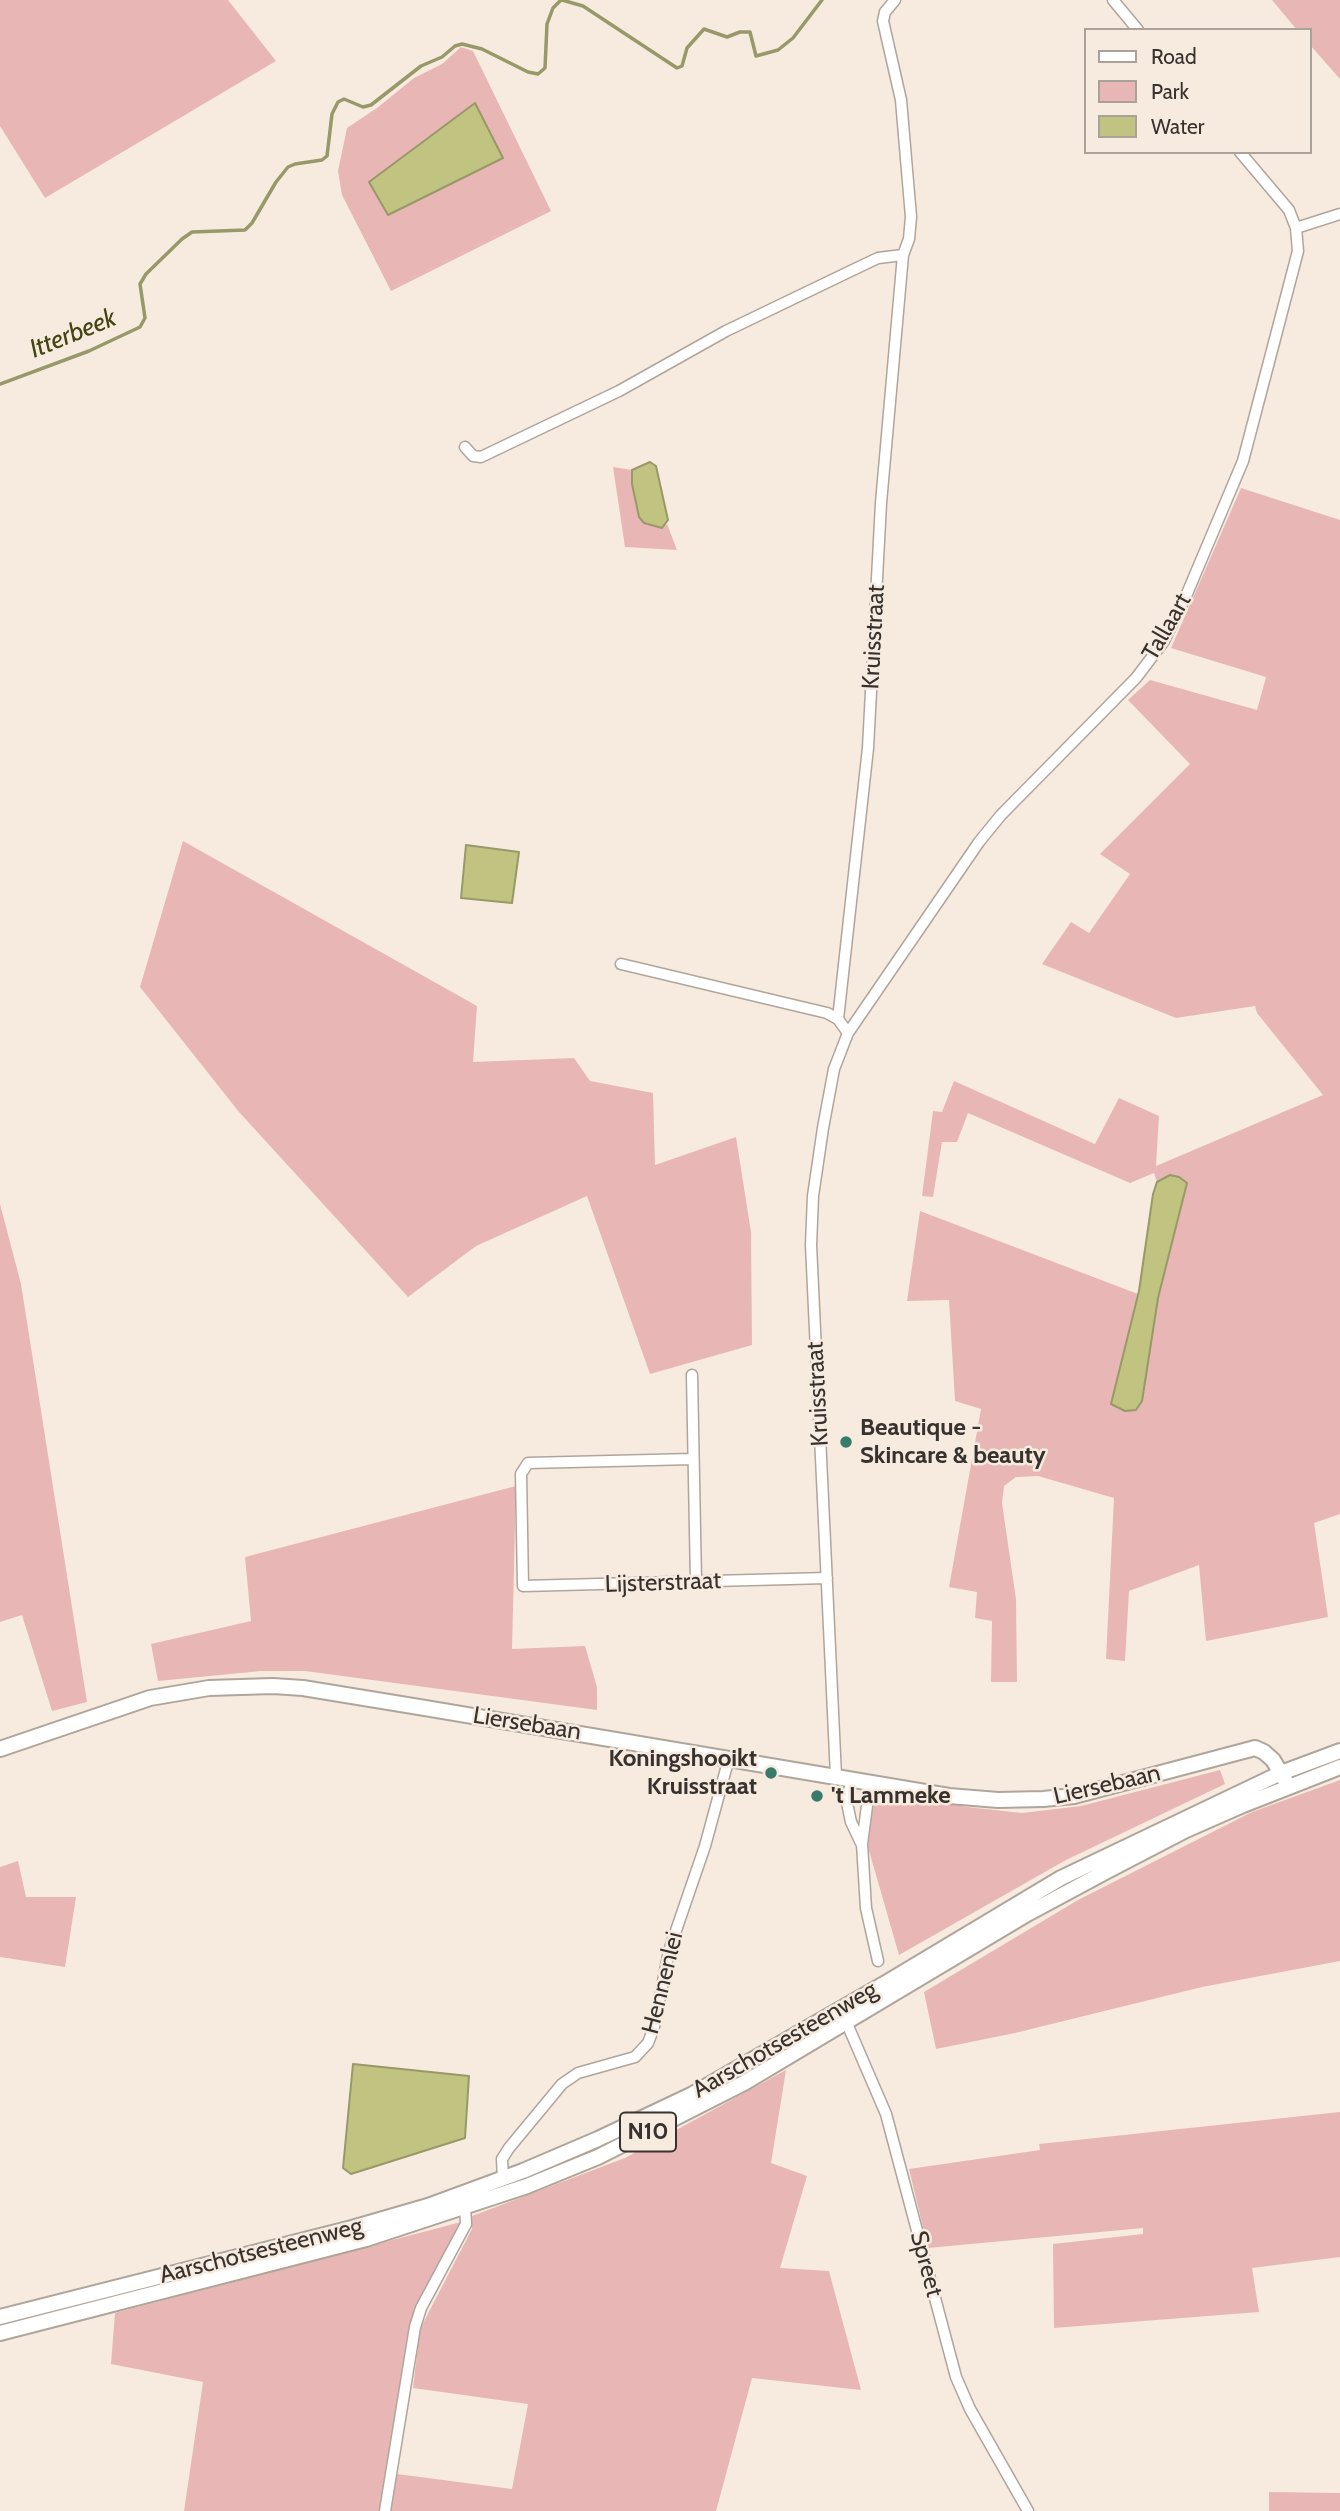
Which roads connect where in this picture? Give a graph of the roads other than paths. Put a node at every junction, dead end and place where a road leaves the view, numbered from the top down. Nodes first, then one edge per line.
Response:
1 (895, 0) edge
2 (1113, 0) edge
3 (1136, 28) edge
4 (1242, 154) edge
5 (1340, 214) edge
6 (1296, 228) junction
7 (904, 255) junction
8 (465, 447) dead end
9 (621, 964) dead end
10 (838, 1019) junction
11 (848, 1032) junction
12 (692, 1375) dead end
13 (693, 1459) junction
14 (827, 1578) junction
15 (696, 1582) junction
16 (0, 1749) edge
17 (1340, 1751) edge
18 (729, 1758) junction
19 (1340, 1767) edge
20 (836, 1776) junction
21 (1285, 1779) junction
22 (853, 1780) junction
23 (870, 1783) junction
24 (862, 1844) junction
25 (878, 1961) dead end
26 (843, 2016) junction
27 (503, 2179) junction
28 (465, 2206) junction
29 (0, 2317) edge
30 (0, 2333) edge
31 (385, 2511) edge
32 (1028, 2511) edge

1 - 7 street, Kruisstraat
2 - 3 street
4 - 6 street, Tallaart
5 - 6 street
6 - 11 street, Tallaart
7 - 8 street
7 - 10 street, Kruisstraat
9 - 10 street
10 - 11 street
11 - 14 street, Kruisstraat
12 - 13 street
13 - 15 street
13 - 15 street, Lijsterstraat
14 - 15 street, Lijsterstraat
14 - 20 street, Kruisstraat
16 - 18 main road, Liersebaan
17 - 21 main road, Aarschotsesteenweg / N10
18 - 20 main road, Liersebaan
18 - 27 street, Hennenlei
19 - 21 main road, Aarschotsesteenweg / N10
20 - 22 main road, Liersebaan
21 - 23 main road, Liersebaan
21 - 26 main road, Aarschotsesteenweg / N10
22 - 23 main road, Liersebaan
22 - 24 street
23 - 24 street
24 - 25 street
26 - 27 main road, Aarschotsesteenweg / N10
26 - 28 main road, Aarschotsesteenweg / N10
26 - 32 street, Spreet
27 - 29 main road, Aarschotsesteenweg / N10
28 - 30 main road, Aarschotsesteenweg / N10
28 - 31 street

